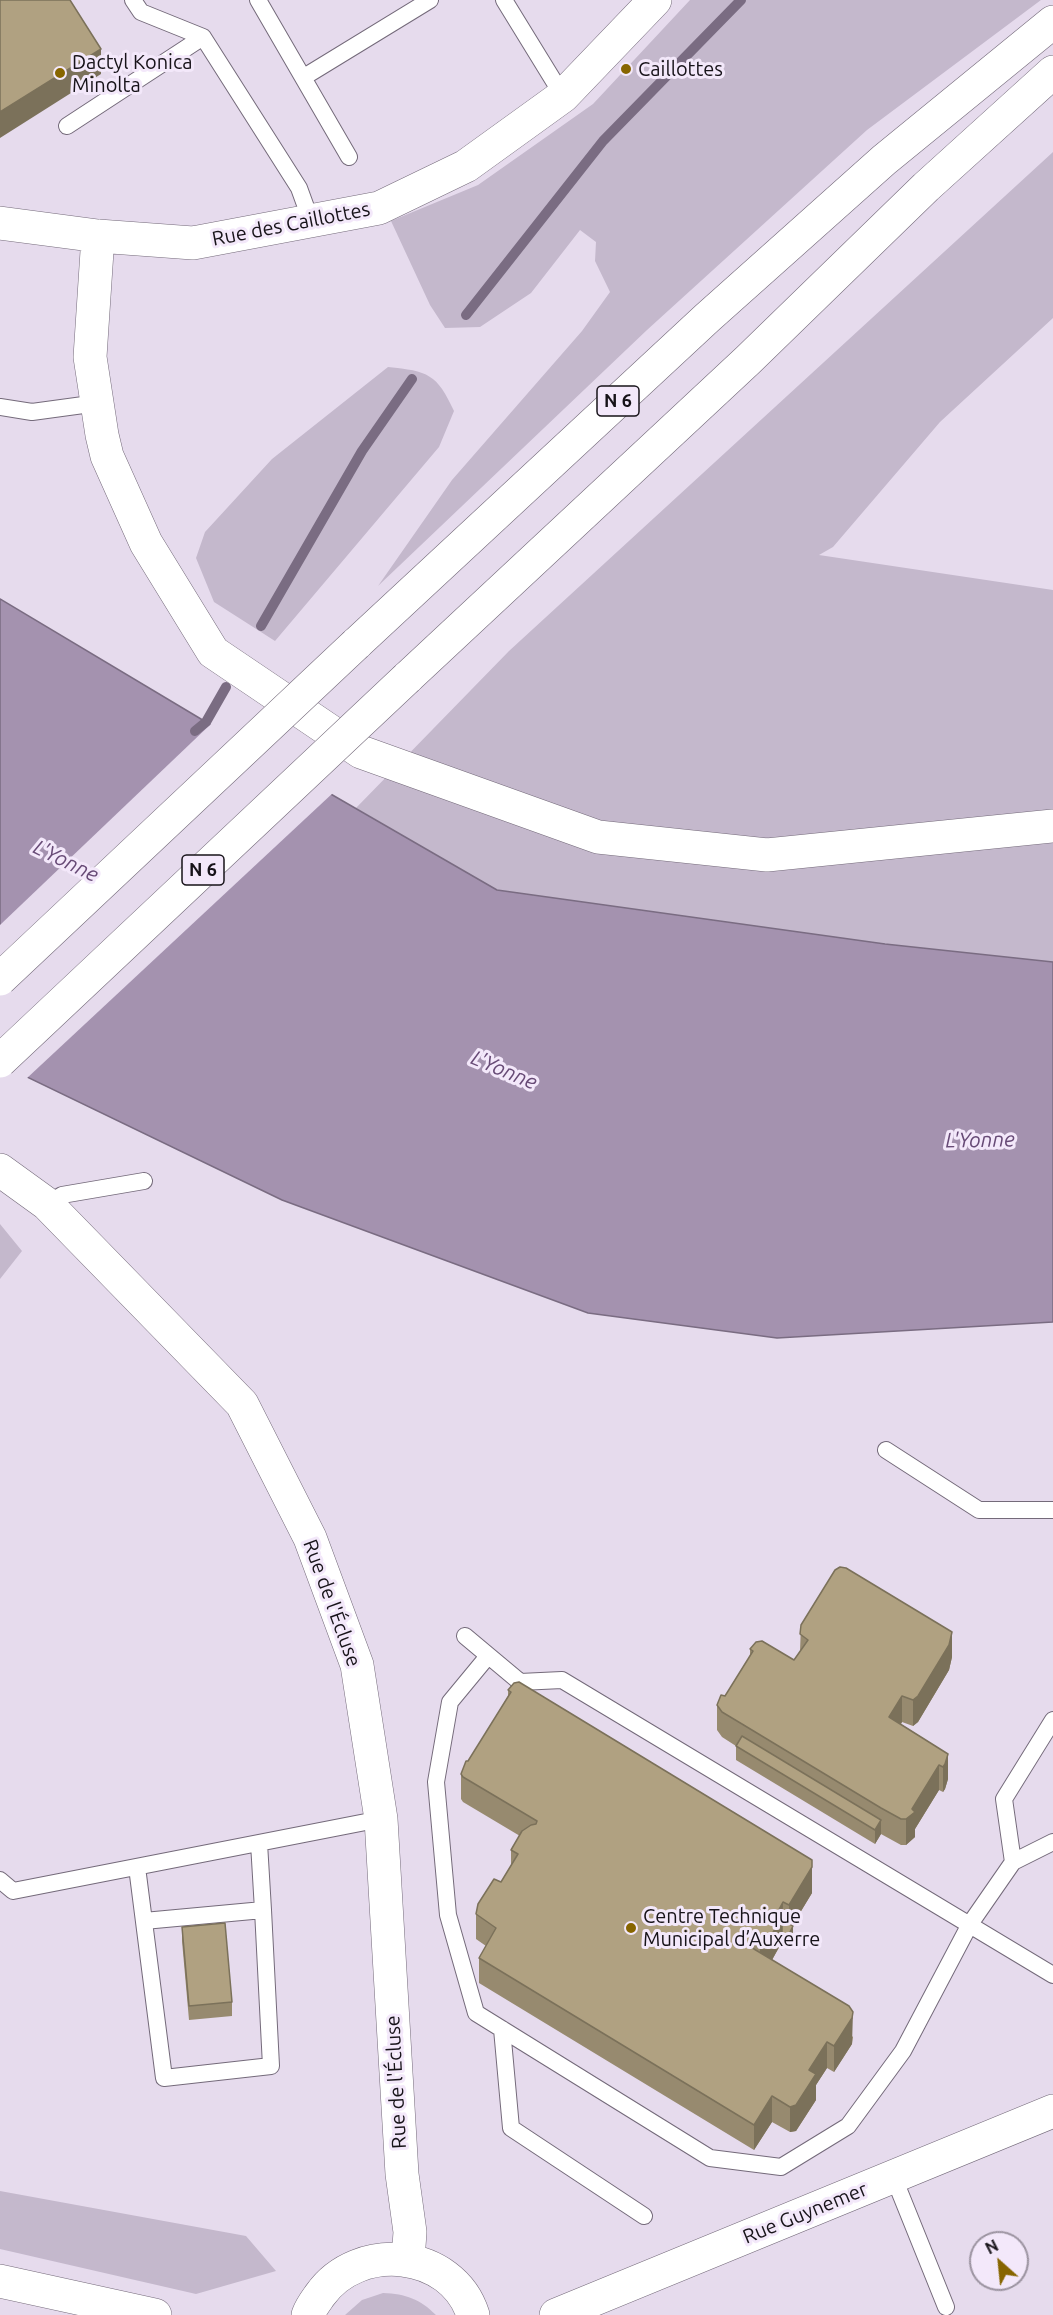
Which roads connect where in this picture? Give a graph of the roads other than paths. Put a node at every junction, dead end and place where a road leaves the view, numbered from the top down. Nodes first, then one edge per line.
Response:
1 (133, 0) edge
2 (258, 0) edge
3 (430, 0) edge
4 (504, 0) edge
5 (655, 0) edge
6 (1053, 22) edge
7 (203, 37) junction
8 (1053, 72) edge
9 (304, 77) junction
10 (1053, 92) edge
11 (563, 96) junction
12 (67, 126) dead end
13 (349, 158) dead end
14 (927, 186) junction
15 (311, 221) junction
16 (0, 223) edge
17 (98, 236) junction
18 (98, 403) junction
19 (0, 407) edge
20 (1053, 826) edge
21 (0, 979) edge
22 (0, 1061) edge
23 (0, 1170) edge
24 (144, 1181) dead end
25 (46, 1204) junction
26 (886, 1450) dead end
27 (1053, 1510) edge
28 (465, 1636) dead end
29 (488, 1656) junction
30 (1053, 1720) edge
31 (381, 1820) junction
32 (1053, 1842) edge
33 (259, 1843) junction
34 (1012, 1862) junction
35 (136, 1867) junction
36 (0, 1880) edge
37 (263, 1910) junction
38 (144, 1921) junction
39 (970, 1924) junction
40 (1052, 1976) edge
41 (502, 2029) junction
42 (1052, 2113) edge
43 (894, 2178) junction
44 (644, 2216) dead end
45 (408, 2260) junction
46 (0, 2281) edge
47 (946, 2307) dead end
48 (155, 2315) edge
49 (308, 2315) edge
50 (473, 2315) edge
51 (556, 2315) edge

1 - 7 lane
2 - 9 lane
3 - 9 lane
4 - 11 lane
5 - 11 street, Rue des Caillottes
6 - 21 street, N 6, bridge
7 - 12 lane
7 - 15 lane
8 - 14 street, N 6
9 - 13 lane
10 - 14 street
11 - 15 street, Rue des Caillottes
14 - 22 street, N 6, bridge
15 - 17 street, Rue des Caillottes
16 - 17 street, Rue des Caillottes
17 - 18 street
18 - 19 lane
18 - 20 street
23 - 25 street, Rue de l'Écluse
24 - 25 lane
25 - 31 street, Rue de l'Écluse
26 - 27 lane
28 - 29 lane
29 - 39 lane
29 - 41 lane
30 - 34 lane
31 - 33 lane
31 - 45 street, Rue de l'Écluse
32 - 34 lane
33 - 35 lane
33 - 37 lane
34 - 39 lane
35 - 36 lane
35 - 38 lane
37 - 38 lane
37 - 38 lane
39 - 40 lane
39 - 41 lane
41 - 44 lane
42 - 43 street, Rue Guynemer
43 - 47 lane
43 - 51 street, Rue Guynemer
45 - 49 street
45 - 50 street
46 - 48 street

